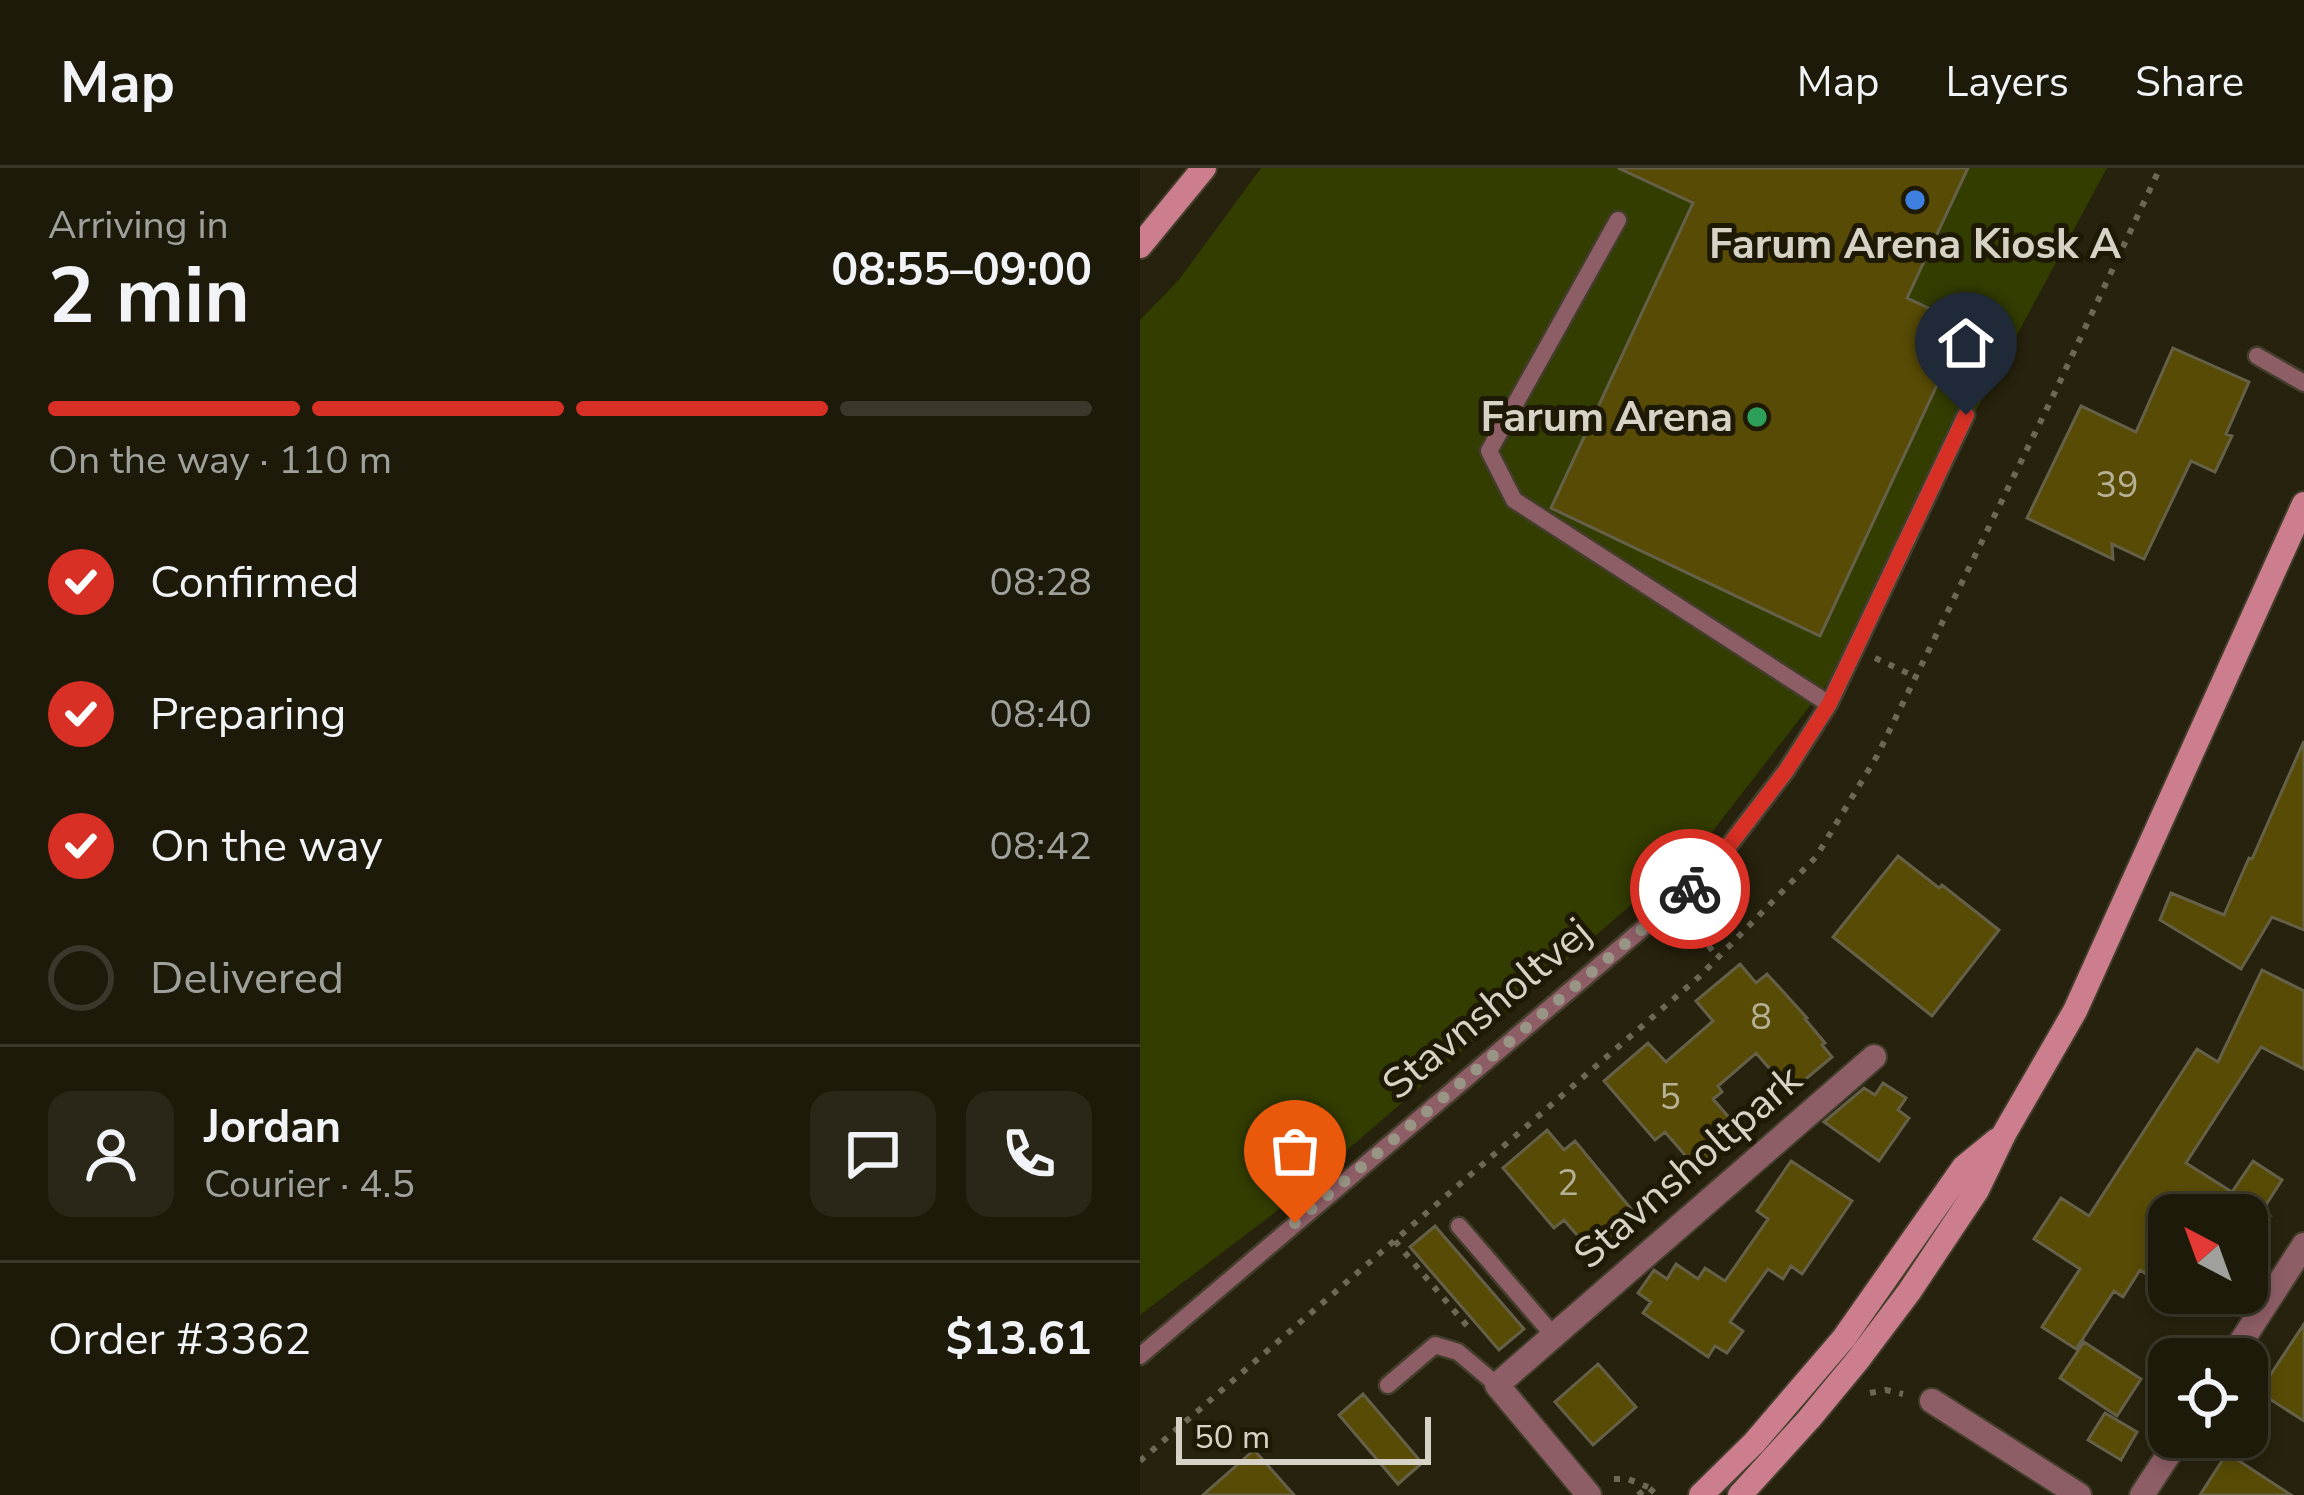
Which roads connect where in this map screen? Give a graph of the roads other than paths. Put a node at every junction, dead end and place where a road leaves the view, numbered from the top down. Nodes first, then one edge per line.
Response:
1 (1204, 168) edge
2 (1618, 220) dead end
3 (1140, 246) edge
4 (2258, 356) dead end
5 (2304, 383) edge
6 (1966, 415) dead end
7 (2304, 504) edge
8 (1829, 704) junction
9 (1874, 1057) dead end
10 (2004, 1134) junction
11 (1459, 1226) dead end
12 (2304, 1245) edge
13 (1554, 1336) junction
14 (2244, 1338) edge
15 (1140, 1354) edge
16 (1503, 1380) junction
17 (1388, 1385) dead end
18 (1932, 1400) dead end
19 (2166, 1458) edge
20 (1588, 1495) edge
21 (1701, 1495) edge
22 (1740, 1495) edge
23 (2079, 1495) edge
24 (2142, 1495) edge

1 - 3 street
2 - 8 lane
4 - 5 lane
6 - 8 lane, Stavnsholtvej
7 - 10 street
8 - 15 lane, Stavnsholtvej
9 - 13 street, Stavnsholtpark
10 - 21 street
10 - 22 street
11 - 13 lane
12 - 14 street
13 - 16 street, Stavnsholtpark
16 - 17 lane
16 - 20 street
18 - 23 street
19 - 24 street

